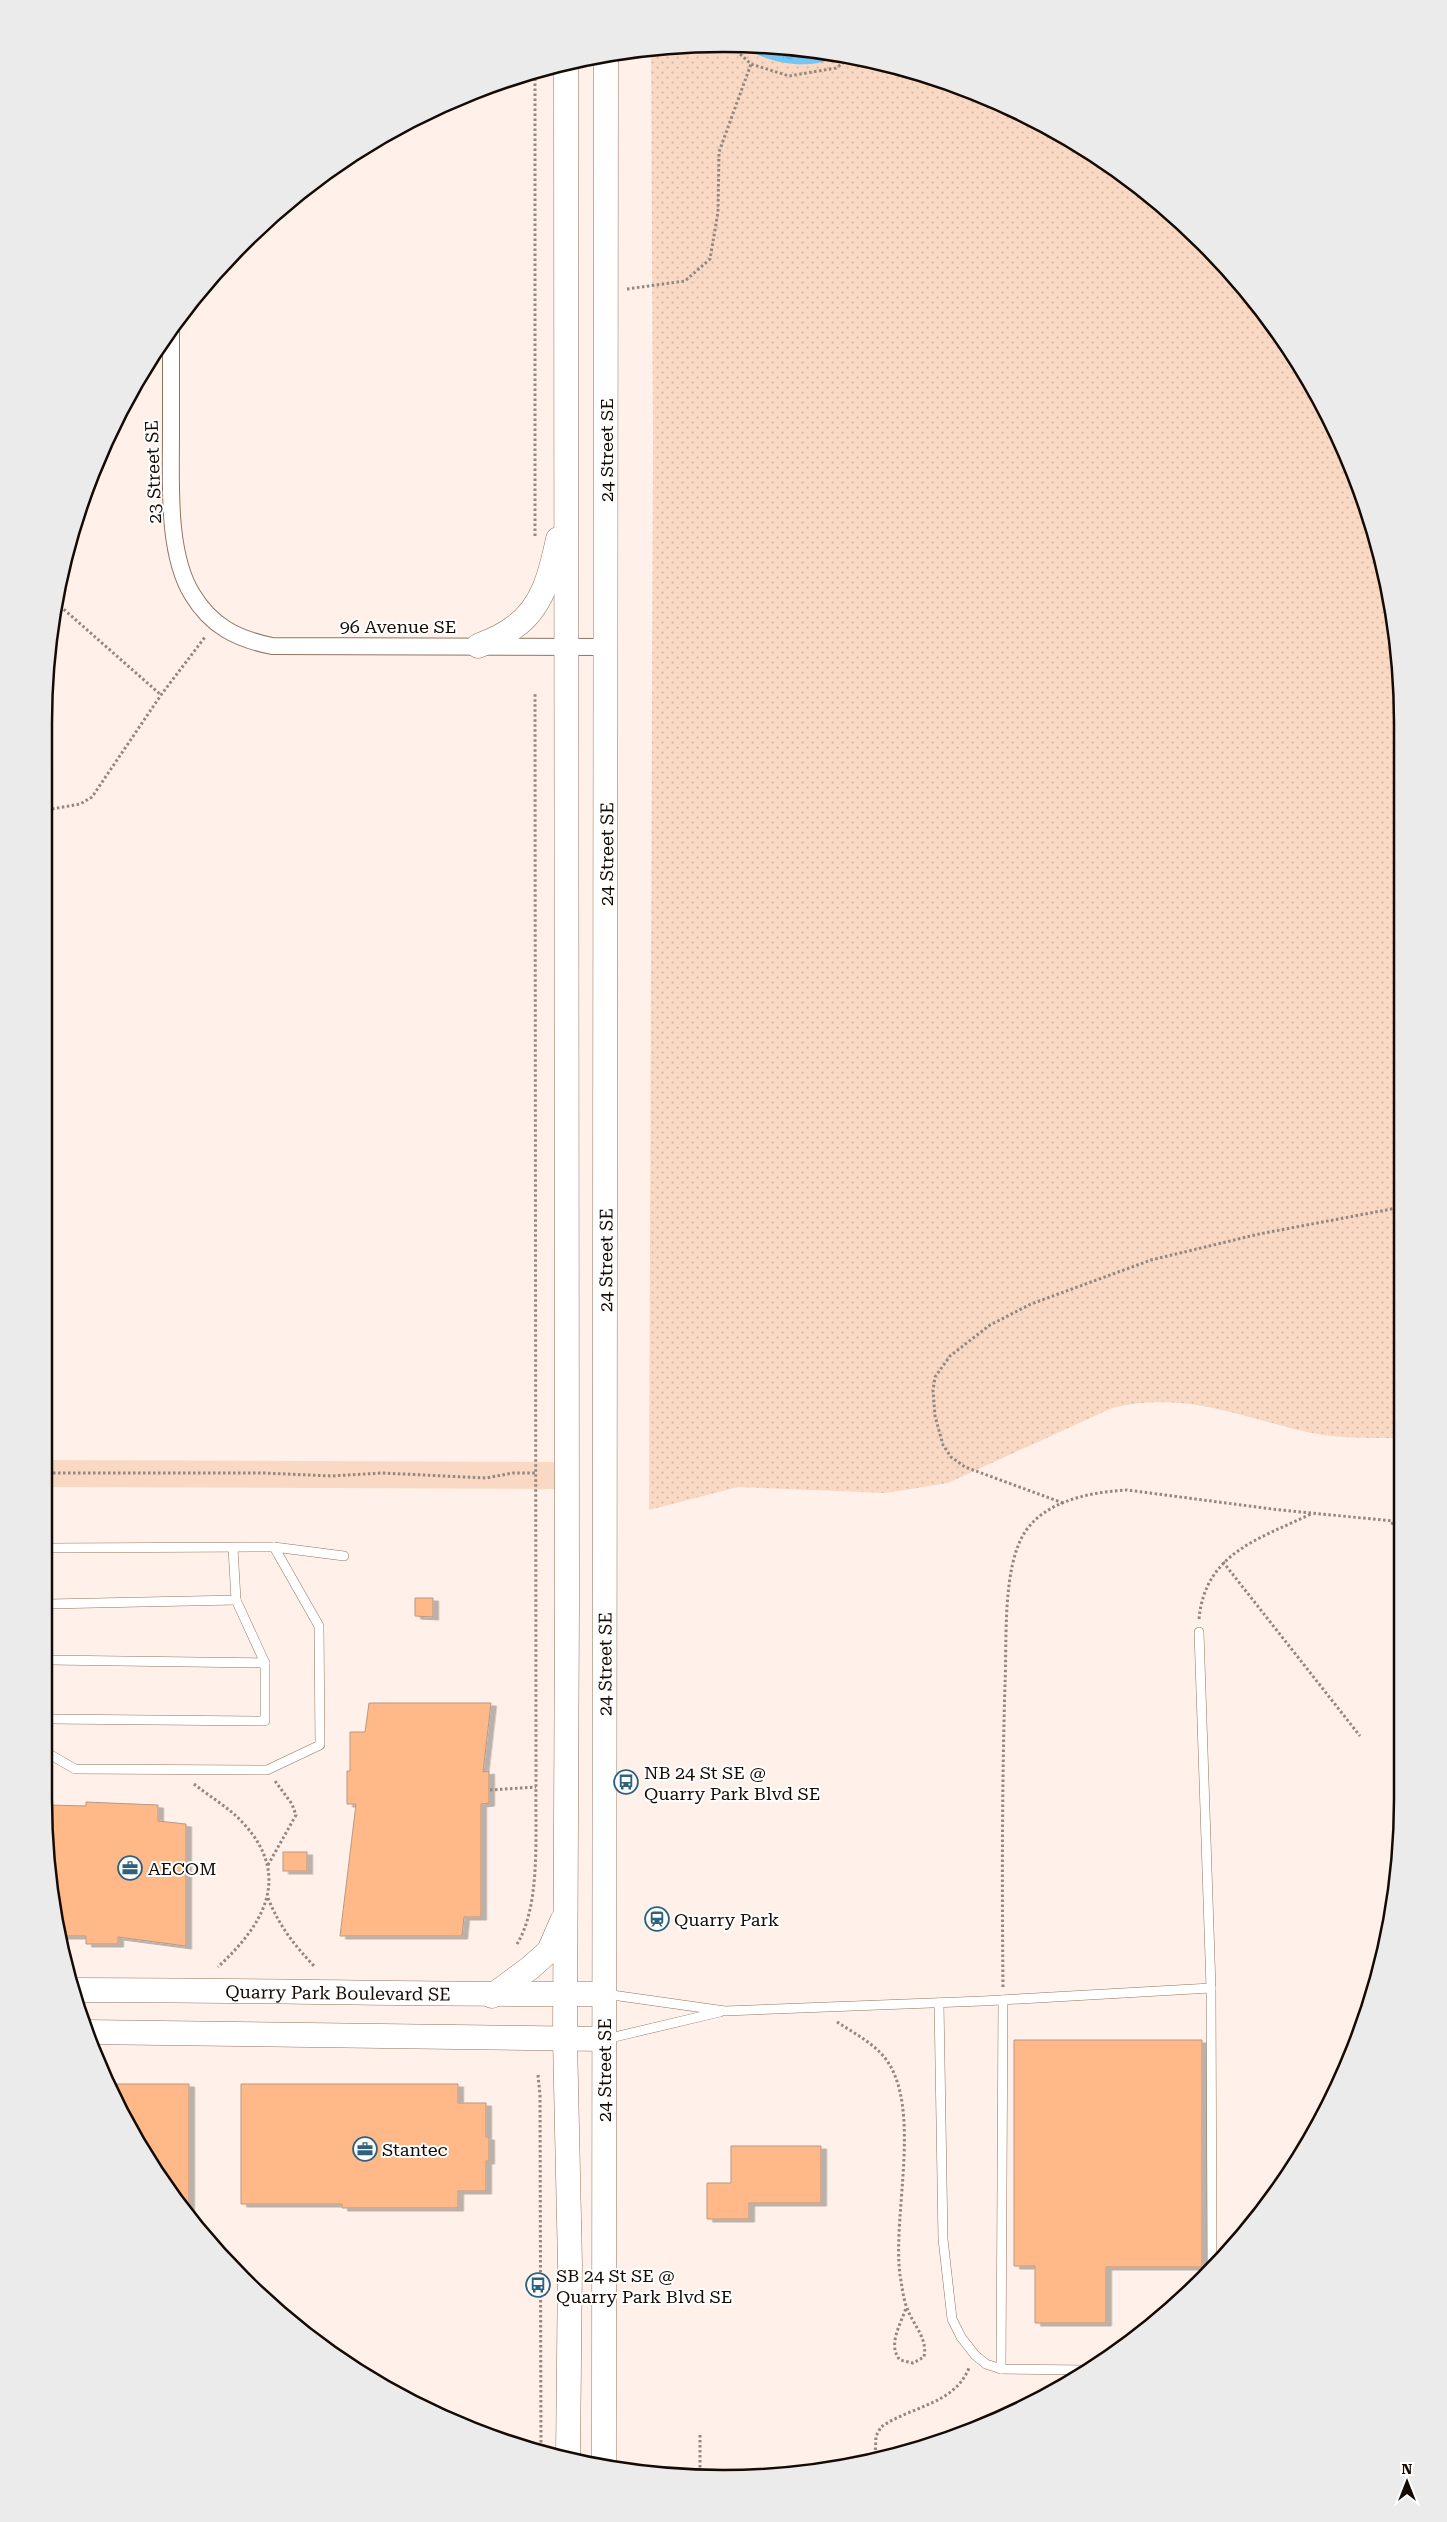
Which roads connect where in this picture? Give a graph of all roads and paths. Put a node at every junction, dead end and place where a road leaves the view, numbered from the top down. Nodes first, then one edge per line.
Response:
1 (739, 53) edge
2 (606, 63) edge
3 (843, 63) edge
4 (751, 64) junction
5 (566, 71) edge
6 (535, 80) edge
7 (607, 289) junction
8 (170, 345) edge
9 (566, 503) junction
10 (534, 537) dead end
11 (200, 606) joint
12 (63, 608) edge
13 (216, 622) junction
14 (478, 646) junction
15 (567, 646) junction
16 (608, 647) junction
17 (535, 694) dead end
18 (160, 695) junction
19 (52, 809) dead end
20 (1394, 1209) edge
21 (52, 1473) edge
22 (535, 1473) junction
23 (1064, 1504) junction
24 (1311, 1513) junction
25 (1383, 1520) junction
26 (1394, 1521) edge
27 (1394, 1523) edge
28 (274, 1547) junction
29 (52, 1548) edge
30 (233, 1548) junction
31 (344, 1556) dead end
32 (1223, 1562) junction
33 (236, 1600) junction
34 (52, 1604) edge
35 (1199, 1632) joint
36 (52, 1660) edge
37 (265, 1663) junction
38 (52, 1719) edge
39 (1360, 1736) dead end
40 (52, 1756) edge
41 (267, 1770) junction
42 (177, 1771) junction
43 (536, 1788) junction
44 (490, 1790) dead end
45 (268, 1865) junction
46 (268, 1898) junction
47 (566, 1913) junction
48 (517, 1944) dead end
49 (218, 1967) dead end
50 (315, 1967) dead end
51 (1211, 1988) junction
52 (81, 1990) edge
53 (565, 1994) junction
54 (602, 1994) junction
55 (492, 1996) junction
56 (1003, 2000) junction
57 (940, 2003) junction
58 (816, 2007) junction
59 (726, 2011) junction
60 (95, 2032) edge
61 (565, 2039) junction
62 (604, 2039) junction
63 (538, 2075) dead end
64 (1212, 2258) edge
65 (906, 2308) junction
66 (975, 2355) junction
67 (1002, 2369) junction
68 (1075, 2370) edge
69 (700, 2435) dead end
70 (541, 2444) edge
71 (568, 2451) edge
72 (875, 2452) edge
73 (604, 2459) edge
74 (700, 2469) edge

1 - 4 path
2 - 7 main road, 24 Street SE
3 - 4 path
4 - 7 path
5 - 9 main road, 24 Street SE
6 - 10 path
7 - 16 main road, 24 Street SE
8 - 11 street, 23 Street SE
9 - 14 main road
9 - 15 main road, 24 Street SE
11 - 13 street, 96 Avenue SE
12 - 18 path
13 - 14 street, 96 Avenue SE
13 - 18 path
14 - 15 street, 96 Avenue SE
15 - 16 street, 96 Avenue SE
15 - 47 main road, 24 Street SE
16 - 54 main road, 24 Street SE
17 - 22 path
18 - 19 path
20 - 23 path
21 - 22 path
22 - 43 path
23 - 24 path
23 - 56 path
24 - 25 path
24 - 32 path
25 - 26 path
25 - 27 path
28 - 30 lane
28 - 31 lane
28 - 41 lane
29 - 30 lane
30 - 33 lane
32 - 35 path
32 - 39 path
33 - 34 lane
33 - 37 lane
35 - 51 lane
36 - 37 lane
37 - 38 lane
40 - 42 lane
41 - 42 lane
41 - 45 path
42 - 45 path
43 - 44 path
43 - 48 path
45 - 46 path
46 - 49 path
46 - 50 path
47 - 53 main road, 24 Street SE
47 - 55 main road
51 - 56 lane
51 - 64 lane
52 - 55 main road, Quarry Park Boulevard SE
53 - 54 main road, Quarry Park Boulevard SE
53 - 55 main road, Quarry Park Boulevard SE
53 - 61 main road, 24 Street SE
54 - 59 lane
54 - 62 main road, 24 Street SE
56 - 57 lane
56 - 67 lane
57 - 58 lane
57 - 66 lane
58 - 59 lane
58 - 65 path
59 - 62 lane
60 - 61 main road
61 - 62 main road
61 - 71 main road, 24 Street SE
62 - 73 main road, 24 Street SE
63 - 70 path
65 - 65 path
66 - 67 lane
66 - 72 path
67 - 68 lane
69 - 74 path

